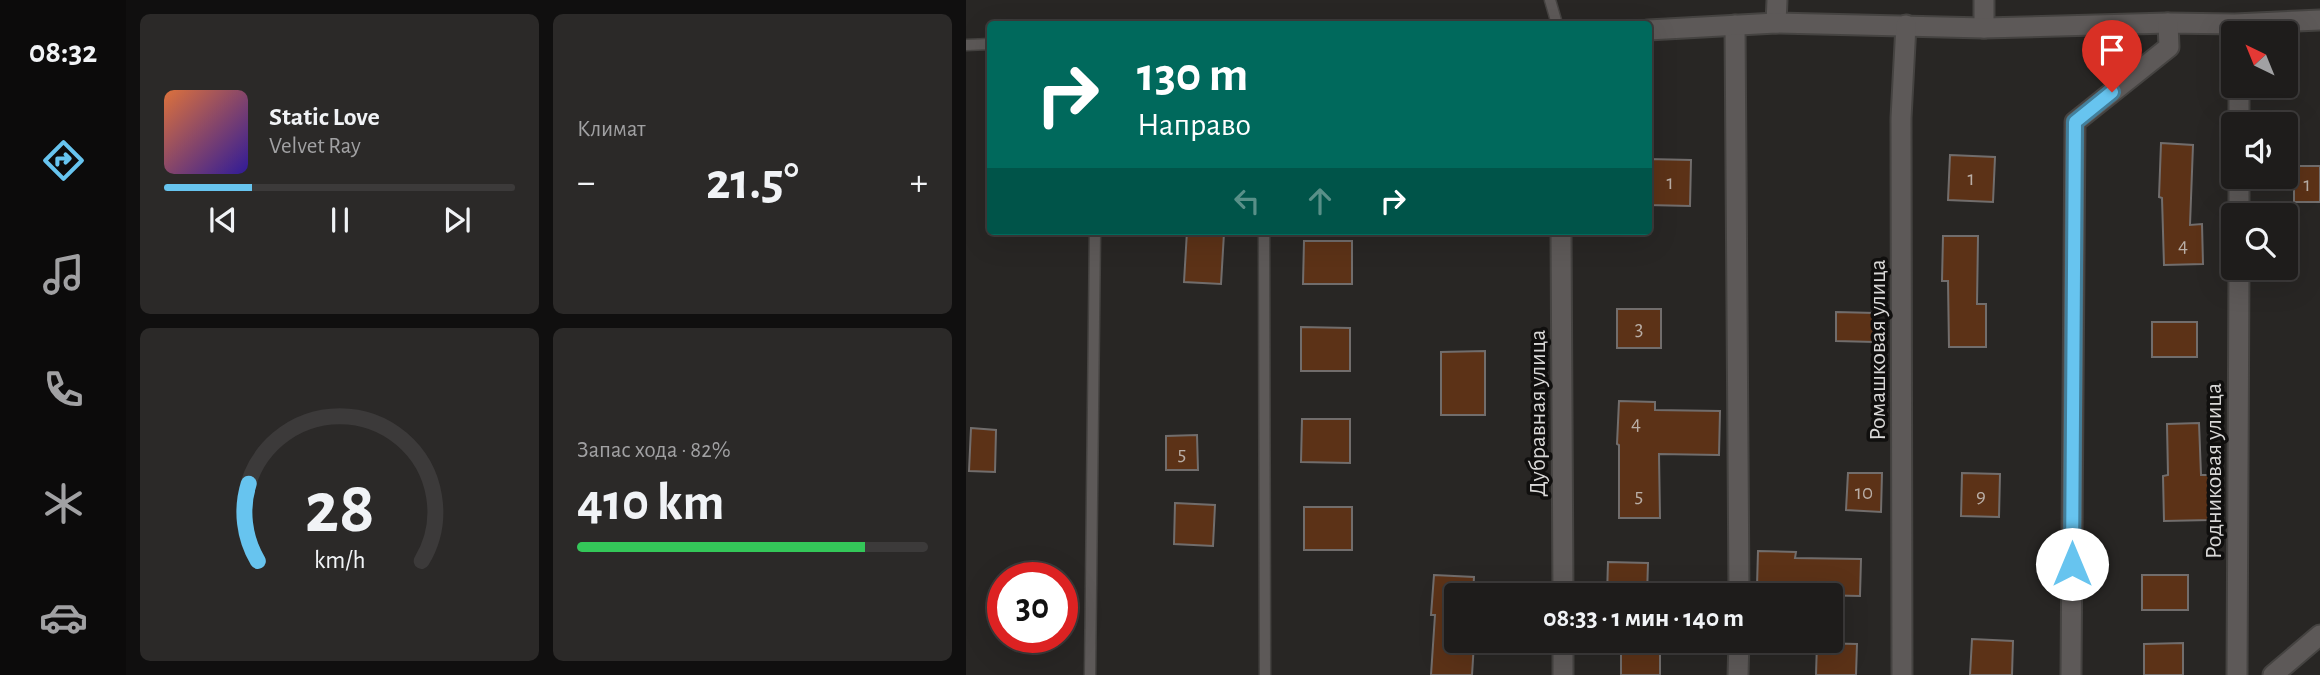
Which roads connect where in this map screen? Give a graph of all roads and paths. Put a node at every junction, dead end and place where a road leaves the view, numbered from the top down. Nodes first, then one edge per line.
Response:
1 (1550, 0) edge
2 (1777, 0) edge
3 (1984, 0) edge
4 (2320, 20) edge
5 (1556, 21) edge
6 (2298, 22) edge
7 (1776, 23) junction
8 (2168, 23) junction
9 (1735, 25) junction
10 (1906, 25) junction
11 (1984, 28) junction
12 (2221, 28) edge
13 (1652, 30) edge
14 (987, 44) edge
15 (966, 45) edge
16 (1094, 235) edge
17 (1264, 235) edge
18 (1561, 235) edge
19 (2239, 280) edge
20 (1563, 583) edge
21 (1739, 583) edge
22 (2320, 635) edge
23 (1563, 653) edge
24 (1739, 653) edge
25 (1090, 675) edge
26 (1265, 675) edge
27 (1563, 675) edge
28 (1738, 675) edge
29 (1902, 675) edge
30 (2071, 675) edge
31 (2237, 675) edge
32 (2273, 675) edge

1 - 5 lane
2 - 7 street
3 - 11 street
4 - 6 street
7 - 9 street
7 - 10 street
8 - 11 street
8 - 12 street
8 - 30 street
9 - 13 street
9 - 21 street
10 - 11 street
10 - 29 street, Ромашковая улица
14 - 15 lane
16 - 25 lane
17 - 26 lane
18 - 20 street, Дубравная улица
19 - 31 street, Родниковая улица
22 - 32 street
23 - 27 street
24 - 28 street

